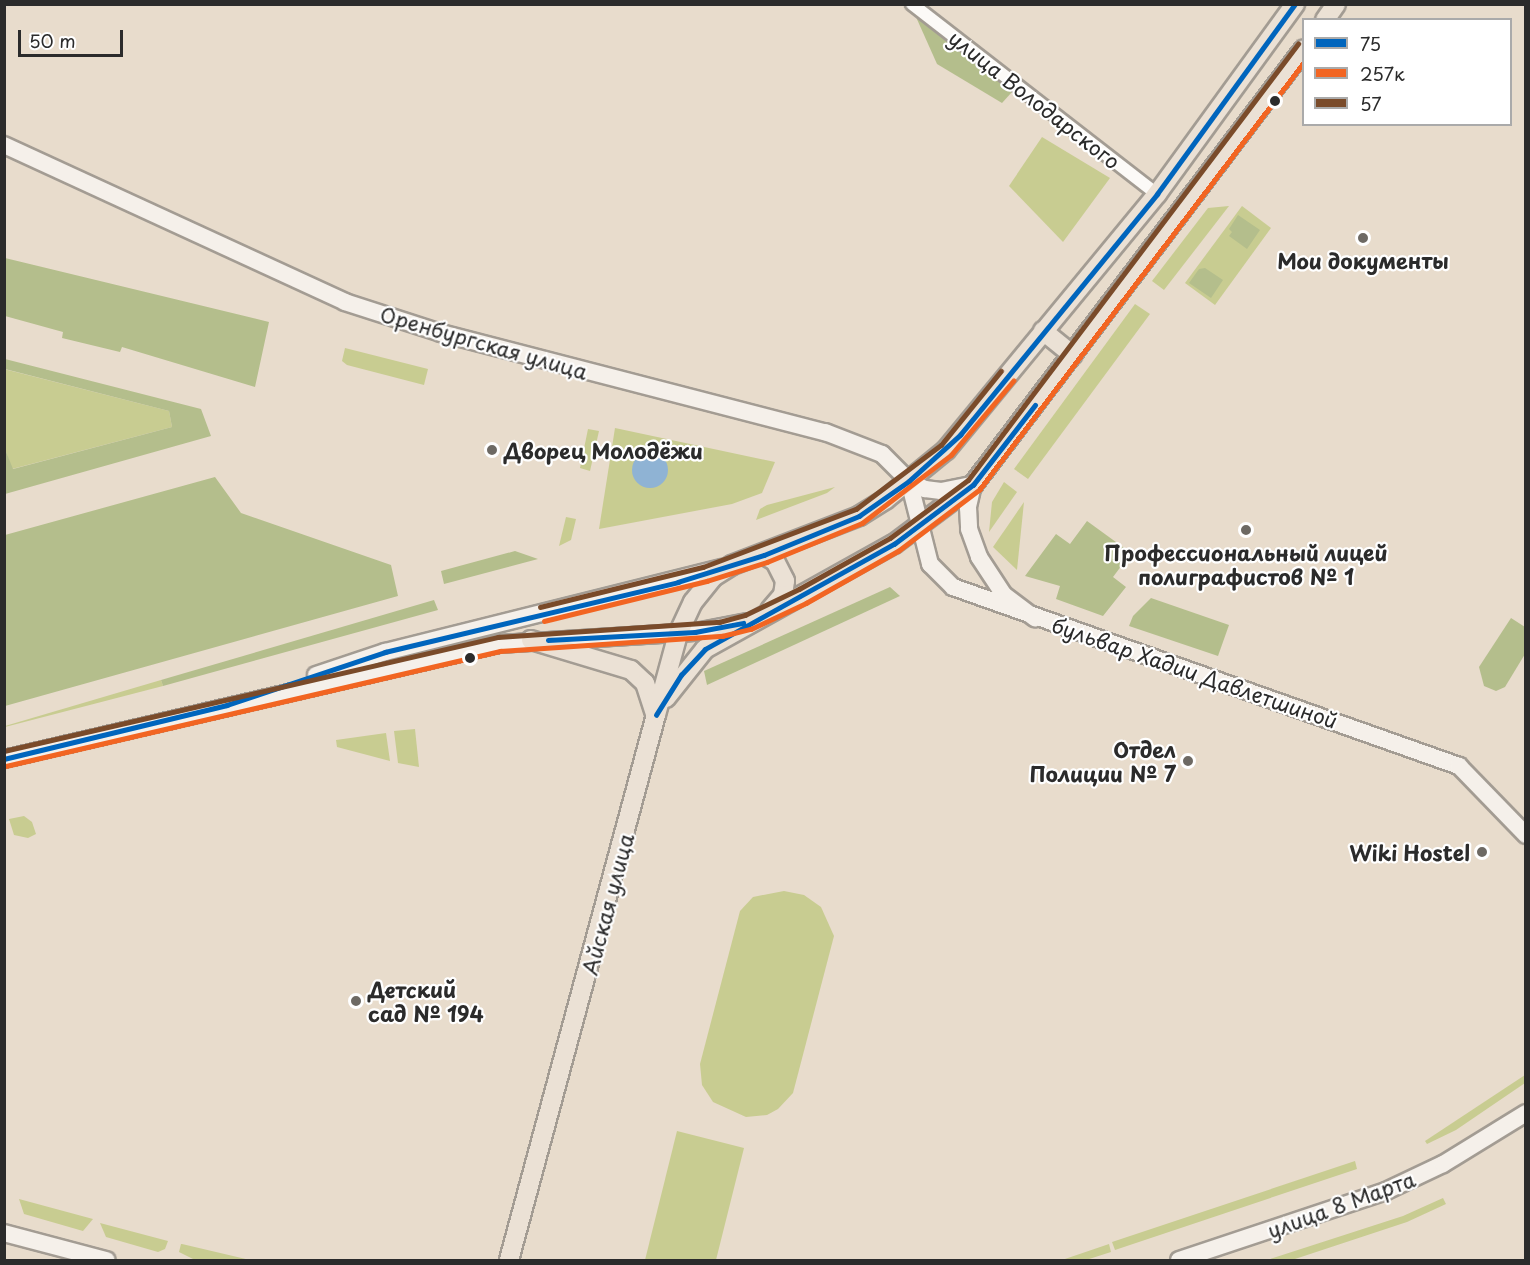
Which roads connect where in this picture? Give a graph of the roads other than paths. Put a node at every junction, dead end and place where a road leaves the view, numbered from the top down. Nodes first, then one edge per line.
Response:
1 (912, 4) edge
2 (1295, 4) edge
3 (1336, 4) edge
4 (1326, 18) edge
5 (1302, 51) edge
6 (4, 145) edge
7 (1157, 194) junction
8 (1043, 332) junction
9 (1073, 355) junction
10 (909, 481) junction
11 (973, 485) junction
12 (920, 525) junction
13 (764, 555) junction
14 (732, 565) junction
15 (756, 618) junction
16 (1035, 618) junction
17 (678, 634) junction
18 (531, 640) junction
19 (227, 705) junction
20 (656, 715) junction
21 (4, 759) edge
22 (1526, 834) edge
23 (1526, 1113) edge
24 (4, 1233) edge
25 (106, 1260) edge
26 (510, 1260) edge
27 (1179, 1260) edge

1 - 7 street, улица Володарского
2 - 7 main road
3 - 4 main road
5 - 9 main road
6 - 10 street, Оренбургская улица
7 - 8 main road
8 - 9 main road
8 - 10 main road
9 - 11 main road
10 - 11 street, Оренбургская улица
10 - 12 street, бульвар Хадии Давлетшиной
10 - 13 main road
11 - 12 main road
11 - 16 street
12 - 15 main road
12 - 16 street, бульвар Хадии Давлетшиной
13 - 14 main road
13 - 15 main road
14 - 17 main road, Айская улица
14 - 19 street
15 - 17 street
15 - 20 main road
16 - 22 street, бульвар Хадии Давлетшиной
17 - 18 street
17 - 20 main road, Айская улица
18 - 19 street
18 - 20 main road
19 - 21 street
20 - 26 main road, Айская улица
23 - 27 street, улица 8 Марта
24 - 25 street

